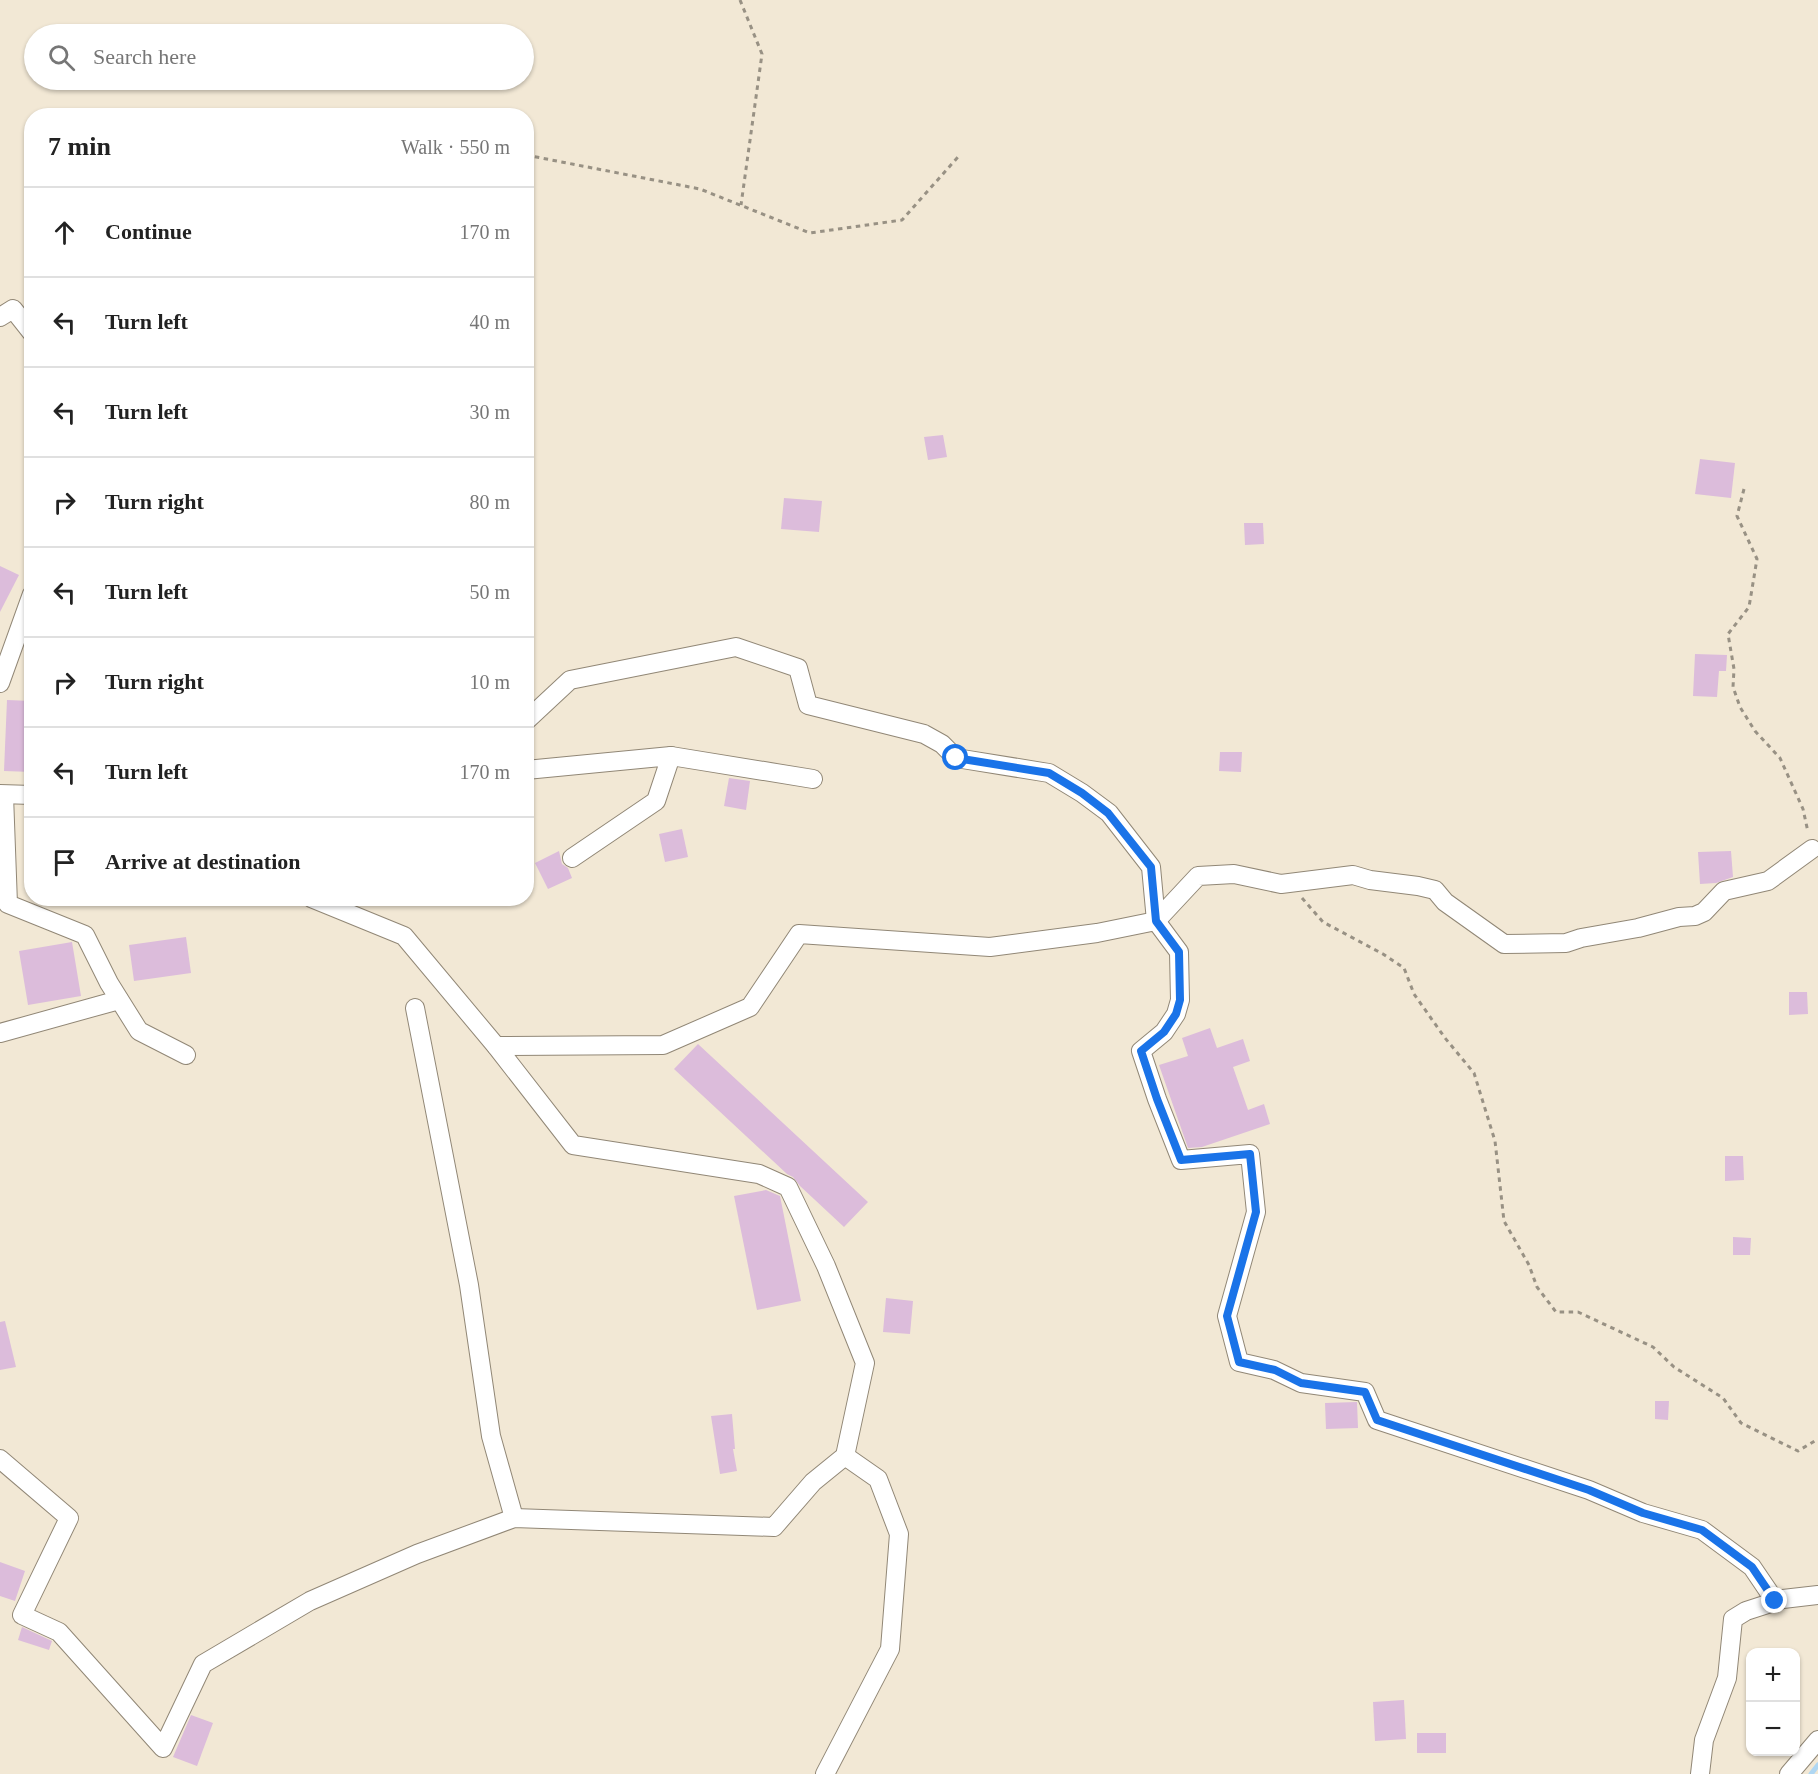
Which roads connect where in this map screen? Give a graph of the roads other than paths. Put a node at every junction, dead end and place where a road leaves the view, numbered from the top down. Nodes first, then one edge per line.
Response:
1 (0, 317) edge
2 (24, 323) edge
3 (24, 616) edge
4 (0, 683) edge
5 (534, 714) edge
6 (672, 756) junction
7 (534, 769) edge
8 (813, 778) dead end
9 (2, 794) edge
10 (24, 795) edge
11 (1812, 849) road end
12 (572, 858) dead end
13 (329, 906) edge
14 (1156, 921) junction
15 (119, 1000) junction
16 (415, 1008) dead end
17 (0, 1033) edge
18 (496, 1046) junction
19 (186, 1055) dead end
20 (845, 1456) junction
21 (0, 1460) edge
22 (514, 1518) junction
23 (1818, 1594) edge
24 (1775, 1601) junction
25 (1818, 1740) edge
26 (825, 1774) edge
27 (1700, 1774) edge
28 (1789, 1774) edge

1 - 2 street
3 - 4 street
5 - 14 street
6 - 7 street
6 - 8 street
6 - 12 street
9 - 10 street
9 - 15 street
11 - 14 street
13 - 18 street
14 - 18 street
14 - 24 street
15 - 17 street
15 - 19 street
16 - 22 street
18 - 20 street
20 - 22 street
20 - 26 street
21 - 22 street
23 - 24 street
24 - 27 street
25 - 28 street

